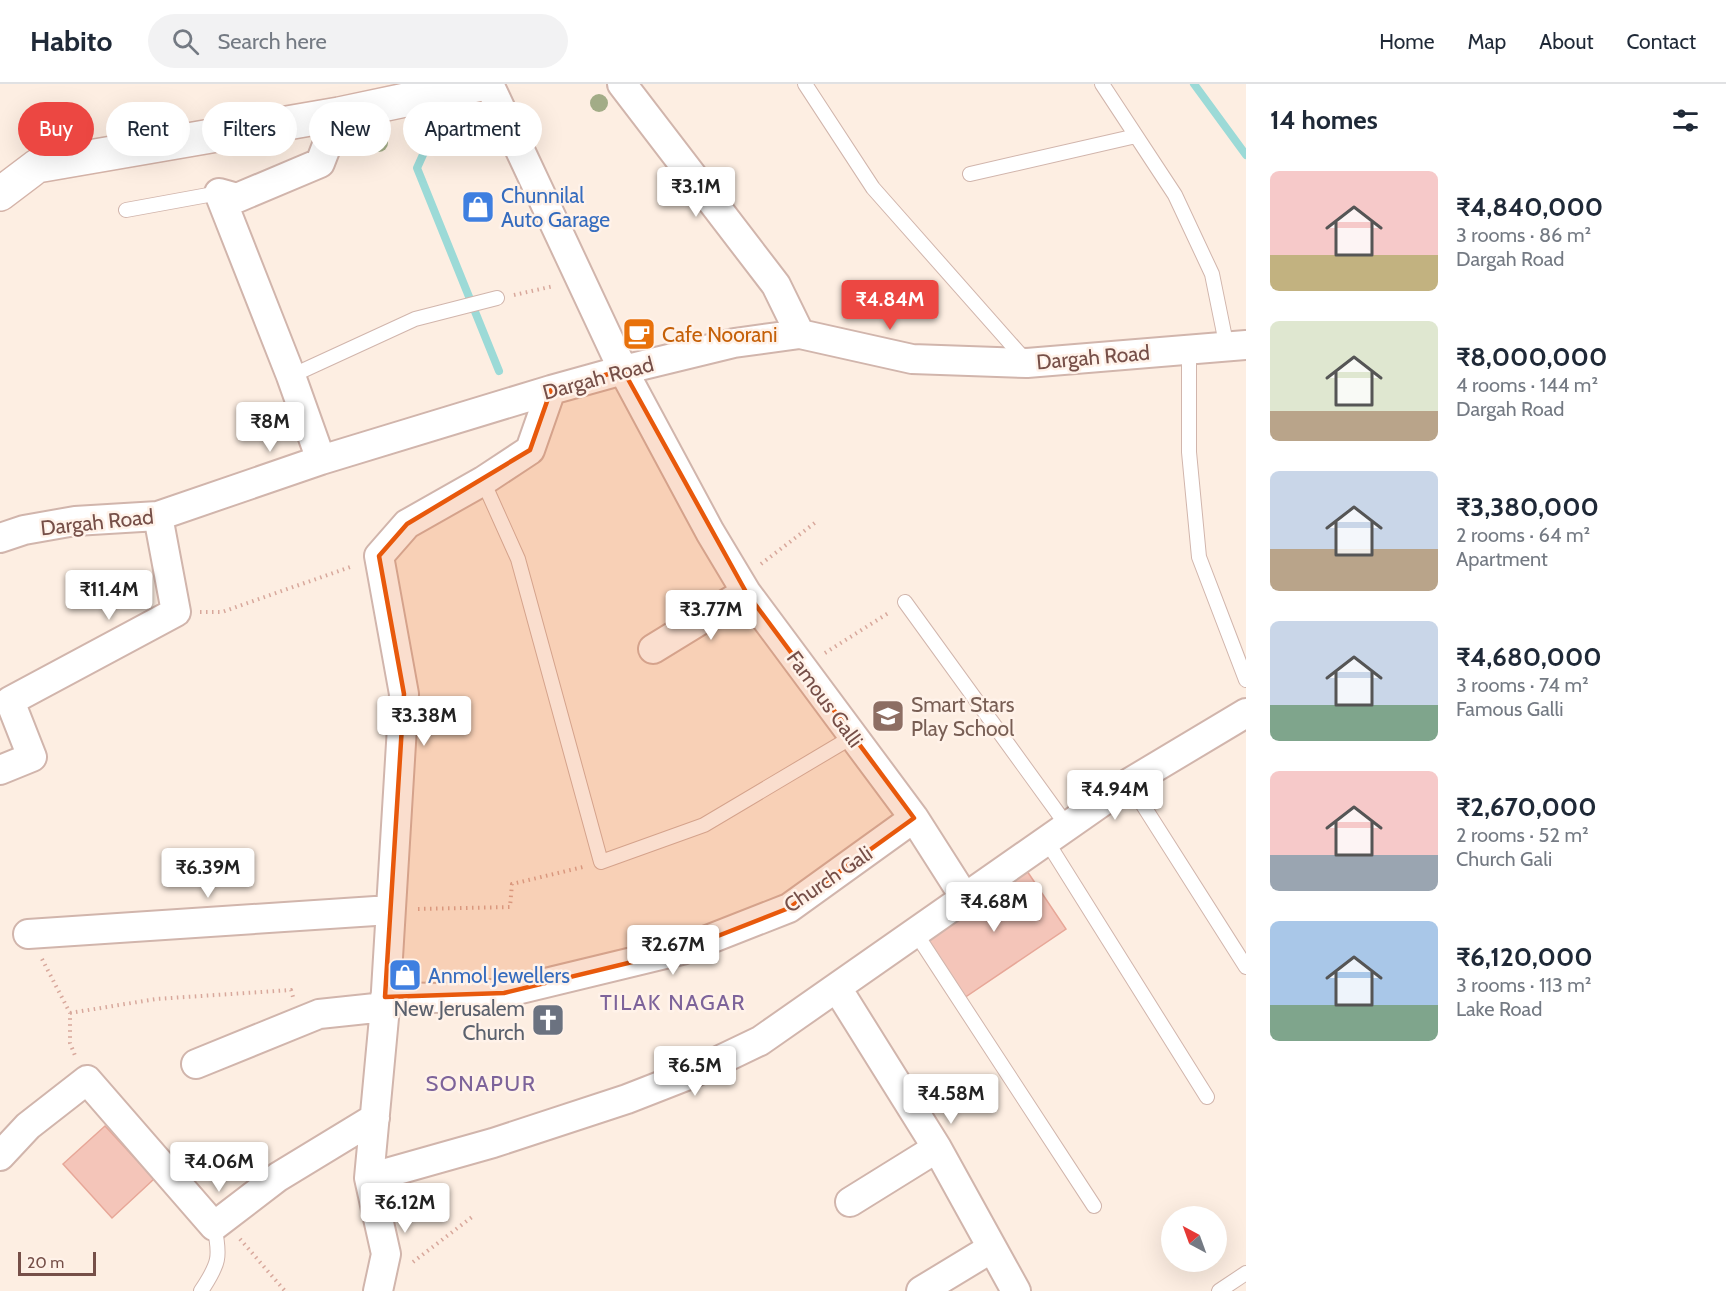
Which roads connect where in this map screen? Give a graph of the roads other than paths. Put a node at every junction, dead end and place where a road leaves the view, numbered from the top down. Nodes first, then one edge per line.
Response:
1 (481, 84) edge
2 (489, 84) edge
3 (622, 84) edge
4 (805, 84) edge
5 (1102, 84) edge
6 (391, 103) edge
7 (309, 119) edge
8 (1136, 136) junction
9 (323, 156) edge
10 (970, 174) dead end
11 (219, 193) junction
12 (0, 194) edge
13 (126, 210) dead end
14 (497, 298) road end
15 (800, 334) junction
16 (1236, 347) edge
17 (1189, 350) junction
18 (1027, 363) junction
19 (623, 370) junction
20 (291, 376) junction
21 (551, 390) junction
22 (321, 460) junction
23 (483, 481) junction
24 (158, 516) junction
25 (0, 538) edge
26 (742, 586) junction
27 (905, 602) road end
28 (652, 649) dead end
29 (1246, 680) edge
30 (1246, 713) edge
31 (852, 737) junction
32 (0, 770) edge
33 (1129, 783) junction
34 (914, 818) junction
35 (1057, 834) junction
36 (965, 898) junction
37 (390, 910) junction
38 (915, 932) junction
39 (28, 933) road end
40 (1246, 967) edge
41 (837, 988) junction
42 (385, 1002) junction
43 (196, 1064) dead end
44 (1207, 1097) dead end
45 (375, 1118) junction
46 (937, 1148) junction
47 (0, 1156) edge
48 (369, 1178) junction
49 (850, 1202) dead end
50 (1094, 1206) dead end
51 (218, 1222) junction
52 (992, 1248) junction
53 (1246, 1273) edge
54 (379, 1289) edge
55 (201, 1291) edge
56 (921, 1291) edge
57 (1016, 1291) edge
58 (1219, 1291) edge

1 - 6 street
2 - 19 street, Famous Galli
3 - 15 street
4 - 18 lane
5 - 8 lane
7 - 12 street
8 - 10 lane
8 - 16 lane
9 - 11 street
11 - 13 lane
11 - 20 street
14 - 20 lane
15 - 18 street, Dargah Road
15 - 19 street, Dargah Road
16 - 17 street, Dargah Road
17 - 18 street, Dargah Road
17 - 29 lane
19 - 21 street, Dargah Road
19 - 26 street, Famous Galli
20 - 22 street
21 - 22 street, Dargah Road
21 - 23 street
22 - 24 street, Dargah Road
23 - 31 lane
23 - 37 street
24 - 25 street, Dargah Road
24 - 32 street
26 - 28 street
26 - 31 street, Famous Galli
27 - 35 lane
30 - 33 street
31 - 34 street, Famous Galli
33 - 35 street
33 - 40 lane
34 - 36 street, Famous Galli
34 - 42 street, Church Gali
35 - 36 street
35 - 44 lane
36 - 38 street
37 - 39 street
37 - 42 street
38 - 41 street
38 - 50 lane
41 - 46 street
41 - 48 street
42 - 43 street, Church Gali
42 - 45 street
45 - 48 street
45 - 51 street
46 - 49 street
46 - 52 street
47 - 51 street
48 - 54 street
51 - 55 lane
52 - 56 street
52 - 57 street
53 - 58 lane

